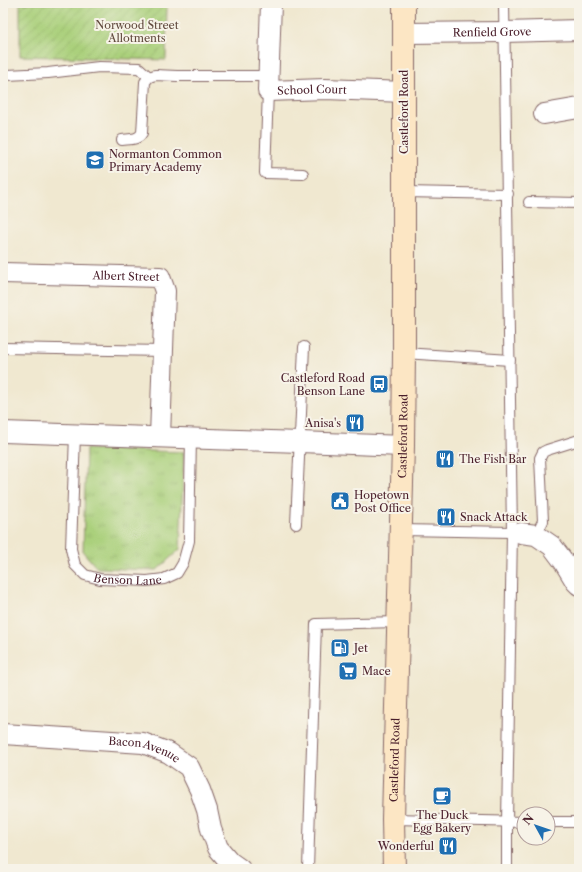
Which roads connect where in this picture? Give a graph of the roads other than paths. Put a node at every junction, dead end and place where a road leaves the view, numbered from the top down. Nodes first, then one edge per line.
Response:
1 (271, 3) edge
2 (404, 3) edge
3 (504, 3) edge
4 (579, 30) edge
5 (404, 32) junction
6 (504, 32) junction
7 (3, 74) edge
8 (149, 76) junction
9 (268, 83) junction
10 (405, 92) junction
11 (579, 108) edge
12 (544, 114) dead end
13 (122, 140) dead end
14 (303, 174) dead end
15 (404, 192) junction
16 (508, 194) junction
17 (529, 202) dead end
18 (579, 203) edge
19 (3, 272) edge
20 (304, 347) dead end
21 (3, 348) edge
22 (163, 351) junction
23 (404, 353) junction
24 (510, 360) junction
25 (3, 432) edge
26 (75, 434) junction
27 (160, 437) junction
28 (190, 438) junction
29 (579, 440) edge
30 (300, 442) junction
31 (403, 446) junction
32 (296, 524) dead end
33 (401, 530) junction
34 (523, 533) junction
35 (579, 585) edge
36 (399, 622) junction
37 (3, 734) edge
38 (393, 819) junction
39 (507, 822) junction
40 (516, 822) edge
41 (556, 822) edge
42 (579, 822) edge
43 (240, 869) edge
44 (308, 869) edge
45 (394, 869) edge
46 (507, 869) edge

1 - 9 street
2 - 5 street, Castleford Road
3 - 6 lane
4 - 6 street, Renfield Grove
5 - 6 street, Renfield Grove
5 - 10 street, Castleford Road
6 - 16 lane
7 - 8 lane
8 - 9 lane
8 - 13 lane
9 - 10 street, School Court
9 - 14 lane, School Court
10 - 15 street, Castleford Road
11 - 12 street
15 - 16 lane
15 - 23 street, Castleford Road
16 - 24 lane
17 - 18 lane
19 - 22 street, Albert Street
20 - 30 lane
21 - 22 lane
22 - 27 street, Albert Street
23 - 24 lane
23 - 31 street, Castleford Road
24 - 34 lane
25 - 26 street
26 - 27 street
26 - 28 lane, Benson Lane
27 - 28 street
28 - 30 street
29 - 34 lane
30 - 31 street
30 - 32 lane
31 - 33 street, Castleford Road
33 - 34 lane
33 - 36 street, Castleford Road
34 - 35 street
34 - 39 lane
36 - 38 street, Castleford Road
36 - 44 lane
37 - 43 street, Bacon Avenue
38 - 39 lane
38 - 45 street, Castleford Road
39 - 40 lane
39 - 46 lane
41 - 42 lane

